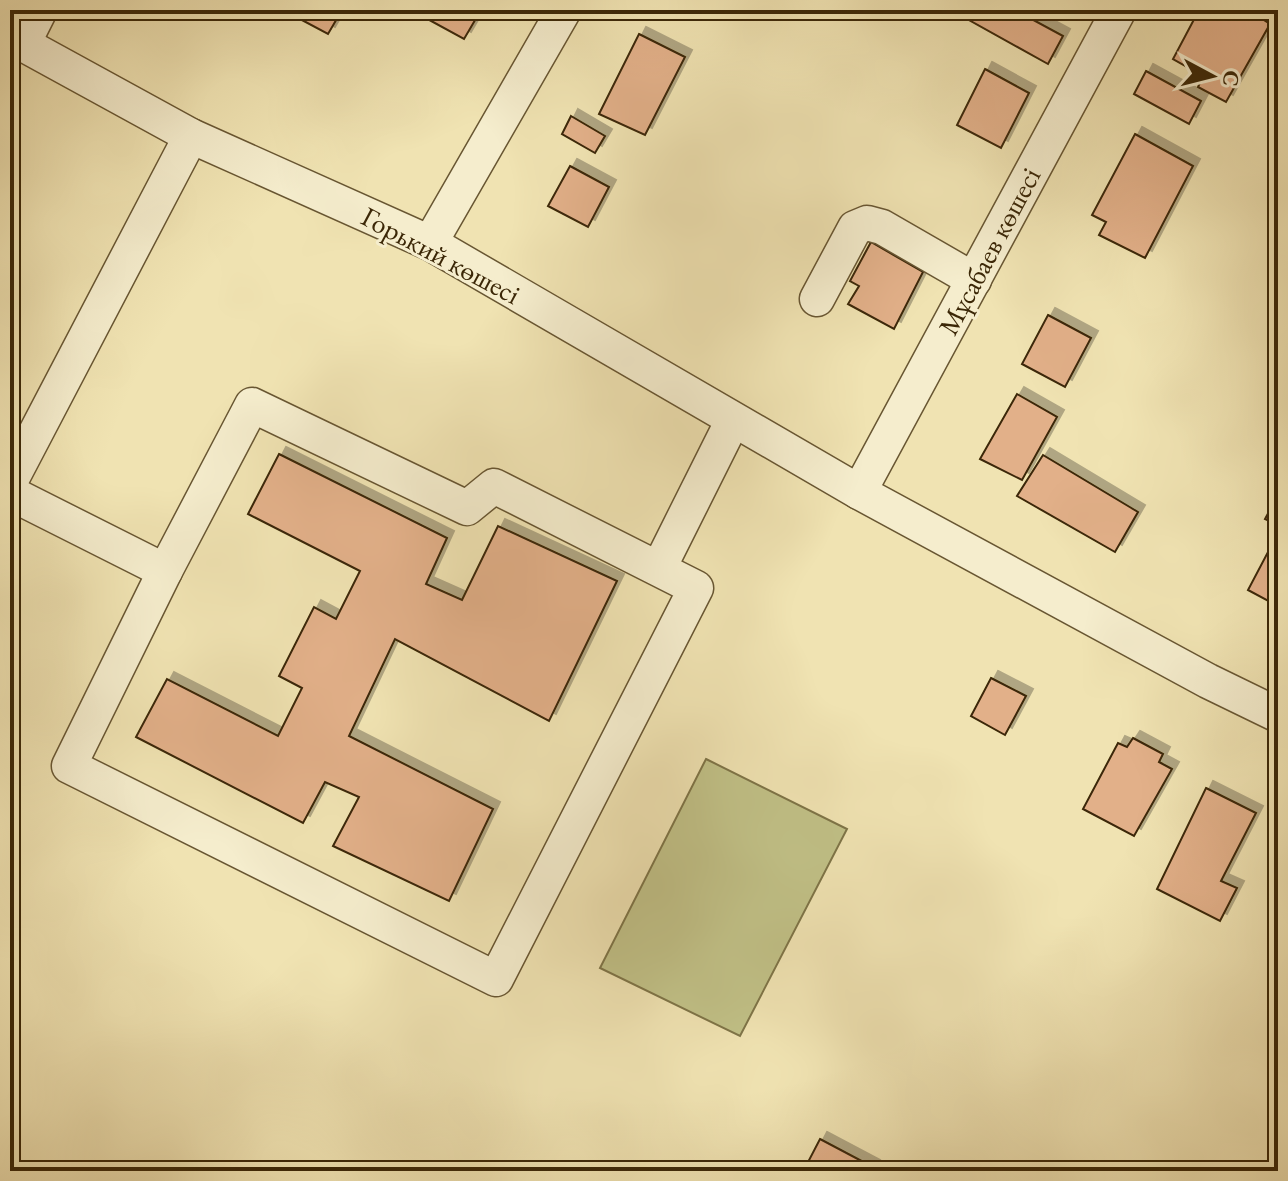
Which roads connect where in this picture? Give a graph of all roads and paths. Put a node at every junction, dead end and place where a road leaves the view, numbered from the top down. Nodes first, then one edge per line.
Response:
1 (40, 10) edge
2 (564, 10) edge
3 (1119, 10) edge
4 (16, 43) edge
5 (191, 136) junction
6 (430, 243) junction
7 (974, 280) junction
8 (817, 299) dead end
9 (733, 420) junction
10 (10, 482) edge
11 (859, 492) junction
12 (10, 493) edge
13 (659, 568) junction
14 (165, 571) junction
15 (1278, 715) edge

1 - 4 street
2 - 6 street
3 - 7 street, Мұсабаев көшесі
4 - 5 street, Горький көшесі
5 - 6 street, Горький көшесі
5 - 10 street
6 - 9 street, Горький көшесі
7 - 8 street
7 - 11 street, Мұсабаев көшесі
9 - 11 street, Горький көшесі
9 - 13 street
11 - 15 street, Горький көшесі
12 - 14 street
13 - 14 street
13 - 14 street

